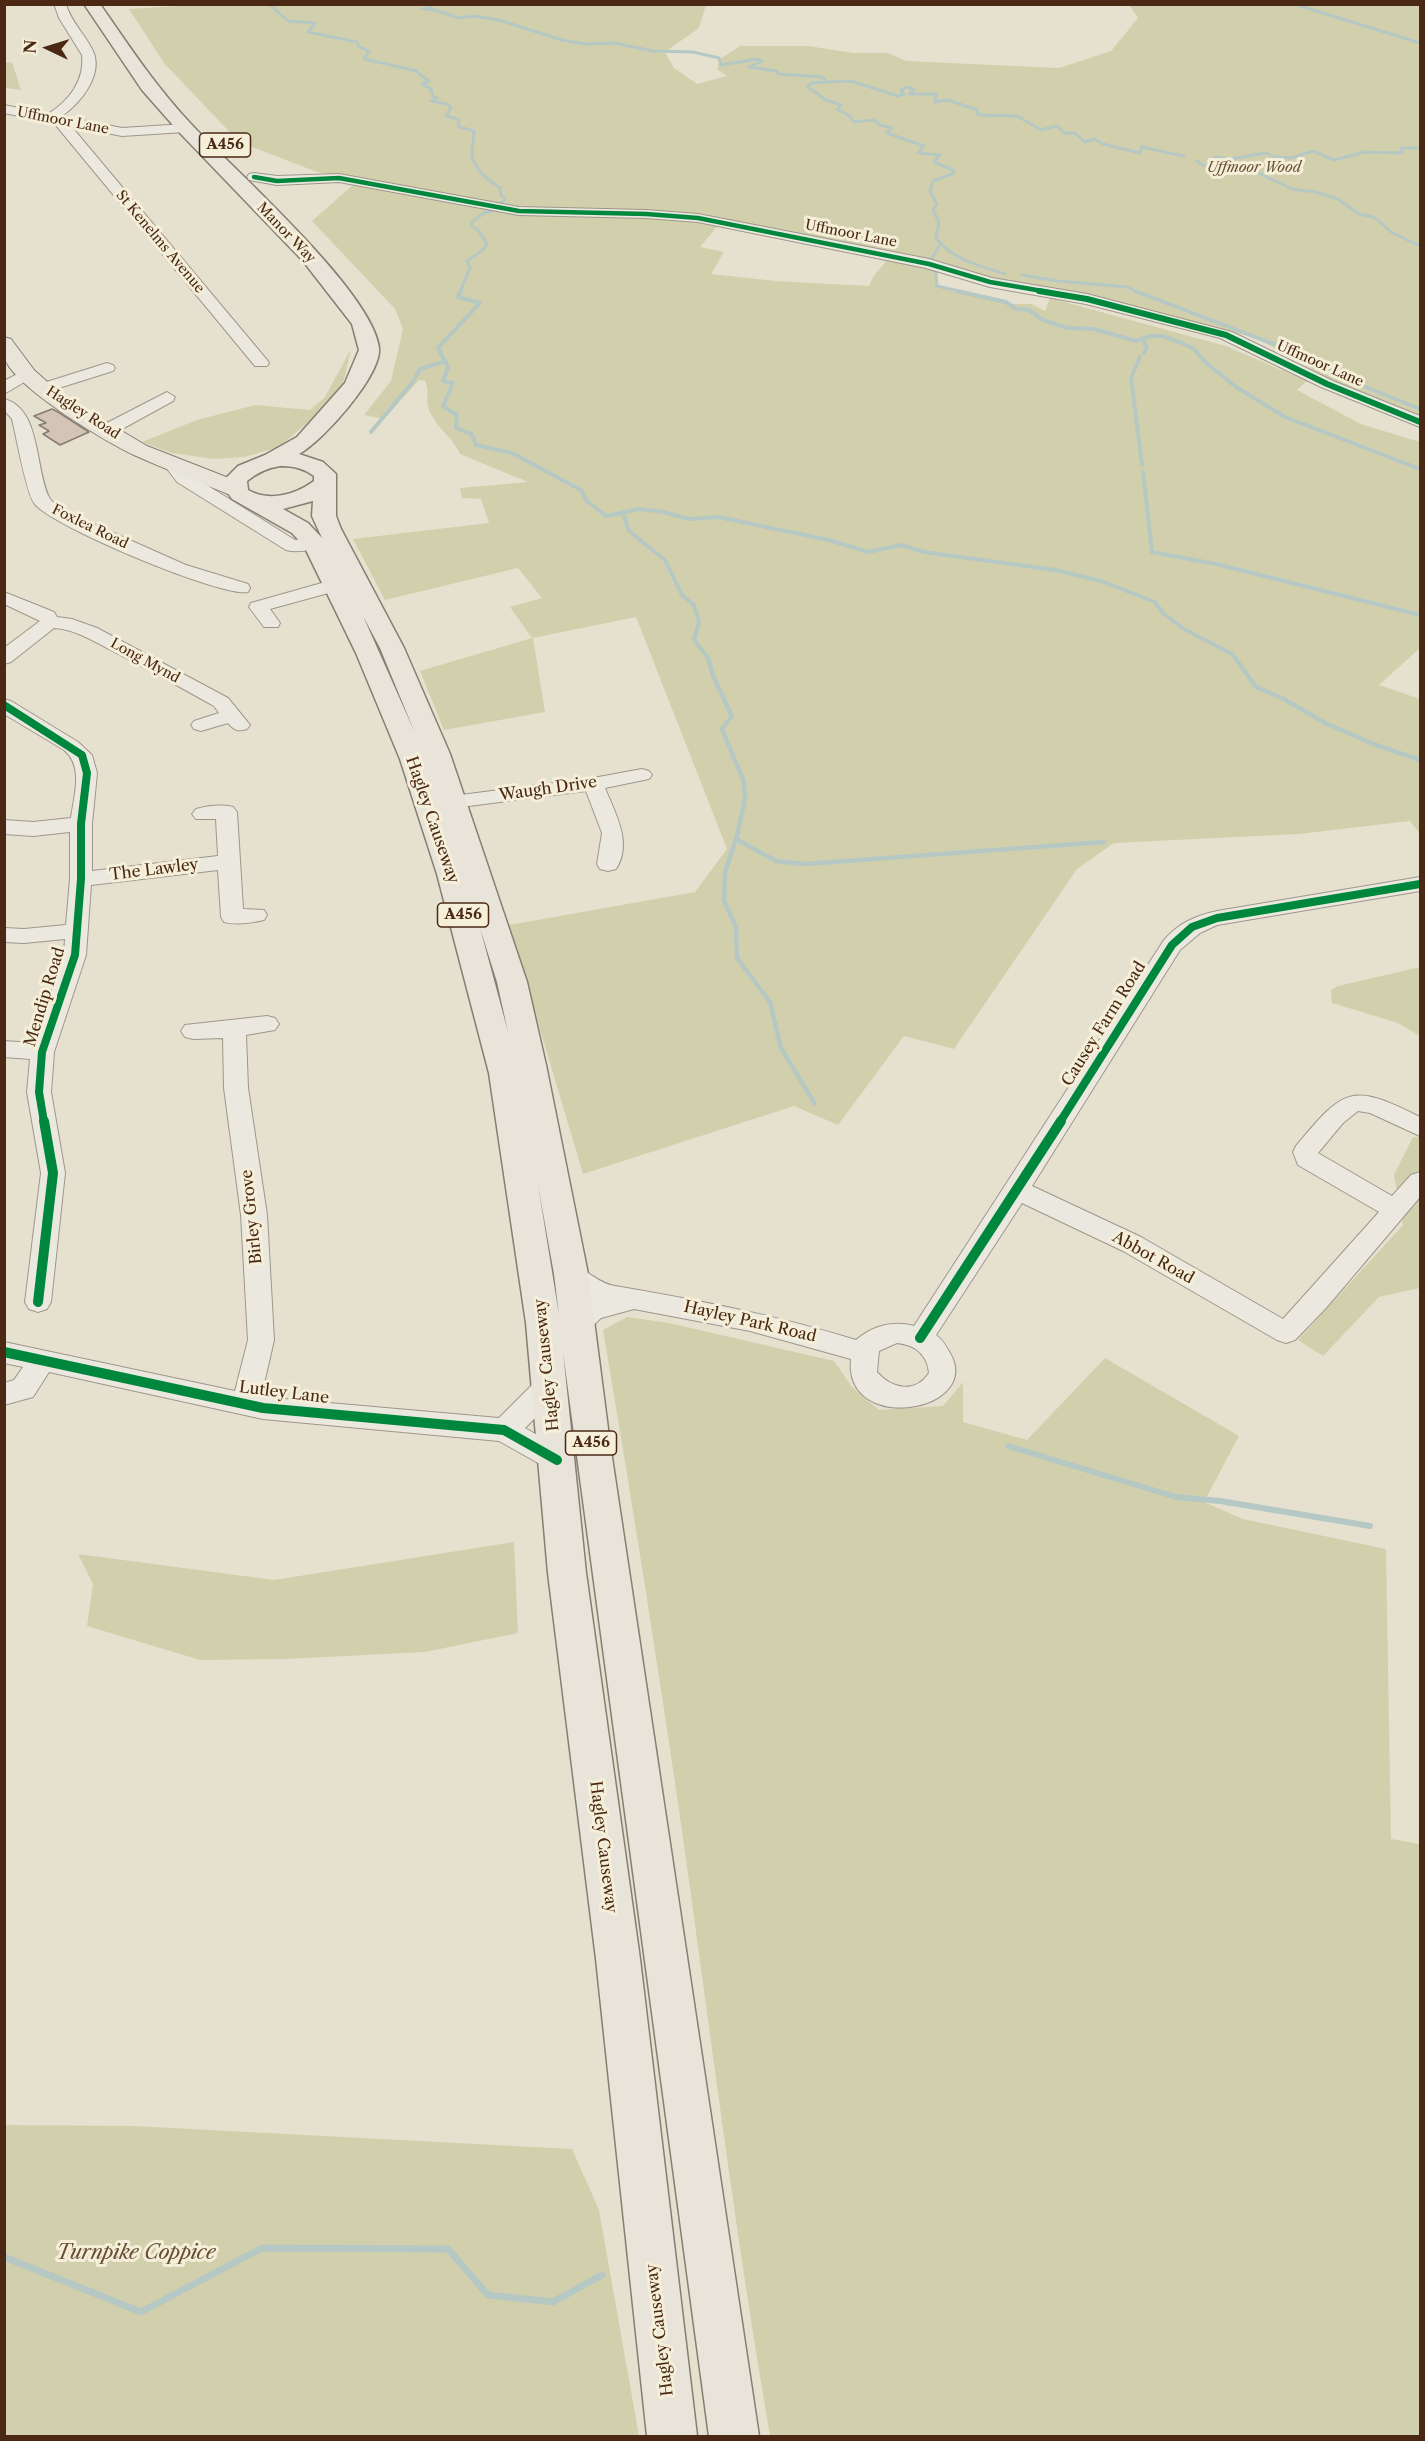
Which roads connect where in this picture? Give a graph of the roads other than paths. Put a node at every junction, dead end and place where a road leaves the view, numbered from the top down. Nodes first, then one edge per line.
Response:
1 (60, 4) edge
2 (92, 4) edge
3 (116, 9) dead end
4 (155, 65) dead end
5 (167, 106) junction
6 (4, 109) edge
7 (55, 119) junction
8 (158, 128) junction
9 (185, 128) junction
10 (229, 149) dead end
11 (254, 177) junction
12 (286, 183) junction
13 (275, 195) dead end
14 (4, 343) edge
15 (261, 363) dead end
16 (107, 367) dead end
17 (35, 381) junction
18 (4, 389) edge
19 (167, 397) dead end
20 (4, 404) edge
21 (1420, 422) edge
22 (108, 430) junction
23 (174, 462) junction
24 (263, 463) junction
25 (324, 479) junction
26 (244, 495) junction
27 (314, 543) junction
28 (336, 585) junction
29 (4, 597) edge
30 (247, 599) junction
31 (50, 622) junction
32 (271, 623) dead end
33 (4, 658) edge
34 (4, 705) edge
35 (201, 725) dead end
36 (642, 775) dead end
37 (593, 784) junction
38 (453, 802) junction
39 (203, 814) dead end
40 (81, 824) junction
41 (4, 827) edge
42 (228, 862) junction
43 (608, 864) dead end
44 (81, 879) junction
45 (1420, 884) edge
46 (256, 915) dead end
47 (78, 931) junction
48 (4, 935) edge
49 (267, 1024) dead end
50 (234, 1029) junction
51 (193, 1031) dead end
52 (4, 1049) edge
53 (42, 1052) junction
54 (1420, 1127) edge
55 (1420, 1181) edge
56 (1017, 1190) junction
57 (1396, 1210) junction
58 (571, 1274) junction
59 (634, 1299) junction
60 (38, 1302) dead end
61 (578, 1324) junction
62 (920, 1338) junction
63 (4, 1352) edge
64 (864, 1353) junction
65 (43, 1360) junction
66 (549, 1384) junction
67 (4, 1394) edge
68 (246, 1404) junction
69 (504, 1430) junction
70 (557, 1460) junction
71 (672, 2436) edge
72 (734, 2436) edge

1 - 7 street
2 - 5 highway, Manor Way / A456
3 - 4 highway
5 - 8 street
5 - 9 highway, Manor Way / A456
6 - 7 street, Uffmoor Lane
7 - 8 street, Uffmoor Lane
7 - 15 street, St Kenelms Avenue
8 - 9 street, Uffmoor Lane
9 - 24 highway, Manor Way / A456
10 - 11 highway, Manor Way / A456
11 - 12 street, Uffmoor Lane
11 - 25 highway, Manor Way / A456
12 - 13 street
12 - 21 street, Uffmoor Lane
14 - 17 main road, Hagley Road
16 - 17 street
17 - 18 street
17 - 22 main road, Hagley Road
19 - 22 street
20 - 30 street, Foxlea Road
22 - 23 main road, Hagley Road
23 - 24 main road, Hagley Road
23 - 26 main road, Hagley Road
23 - 27 street
24 - 25 highway
24 - 26 highway, A456
25 - 26 highway
25 - 38 highway, Hagley Causeway / A456
26 - 27 highway, Hagley Causeway / A456
27 - 28 highway, Hagley Causeway / A456
28 - 30 street
28 - 66 highway, Hagley Causeway / A456
29 - 31 street, Long Mynd
30 - 32 street
31 - 33 street
31 - 35 street, Long Mynd
34 - 40 street, Mendip Road
36 - 37 street, Waugh Drive
37 - 38 street, Waugh Drive
37 - 43 street
38 - 58 highway, Hagley Causeway / A456
39 - 42 street
40 - 41 street
40 - 44 street, Mendip Road
42 - 44 street, The Lawley
42 - 46 street
44 - 47 street, Mendip Road
45 - 56 street, Causey Farm Road
47 - 48 street
47 - 53 street, Mendip Road
49 - 50 street
50 - 51 street
50 - 68 street, Birley Grove
52 - 53 street
53 - 60 street, Mendip Road
54 - 57 street
55 - 57 street
56 - 57 street, Abbot Road
56 - 62 street, Causey Farm Road
58 - 59 street, Hayley Park Road
58 - 61 highway, Hagley Causeway / A456
59 - 61 street, Hayley Park Road
59 - 64 street, Hayley Park Road
61 - 72 highway, Hagley Causeway / A456
62 - 64 street
62 - 64 street
63 - 65 street, Lutley Lane
65 - 67 street
65 - 68 street, Lutley Lane
66 - 69 street
66 - 70 highway, Hagley Causeway / A456
68 - 69 street, Lutley Lane
69 - 70 street, Lutley Lane
70 - 71 highway, Hagley Causeway / A456

